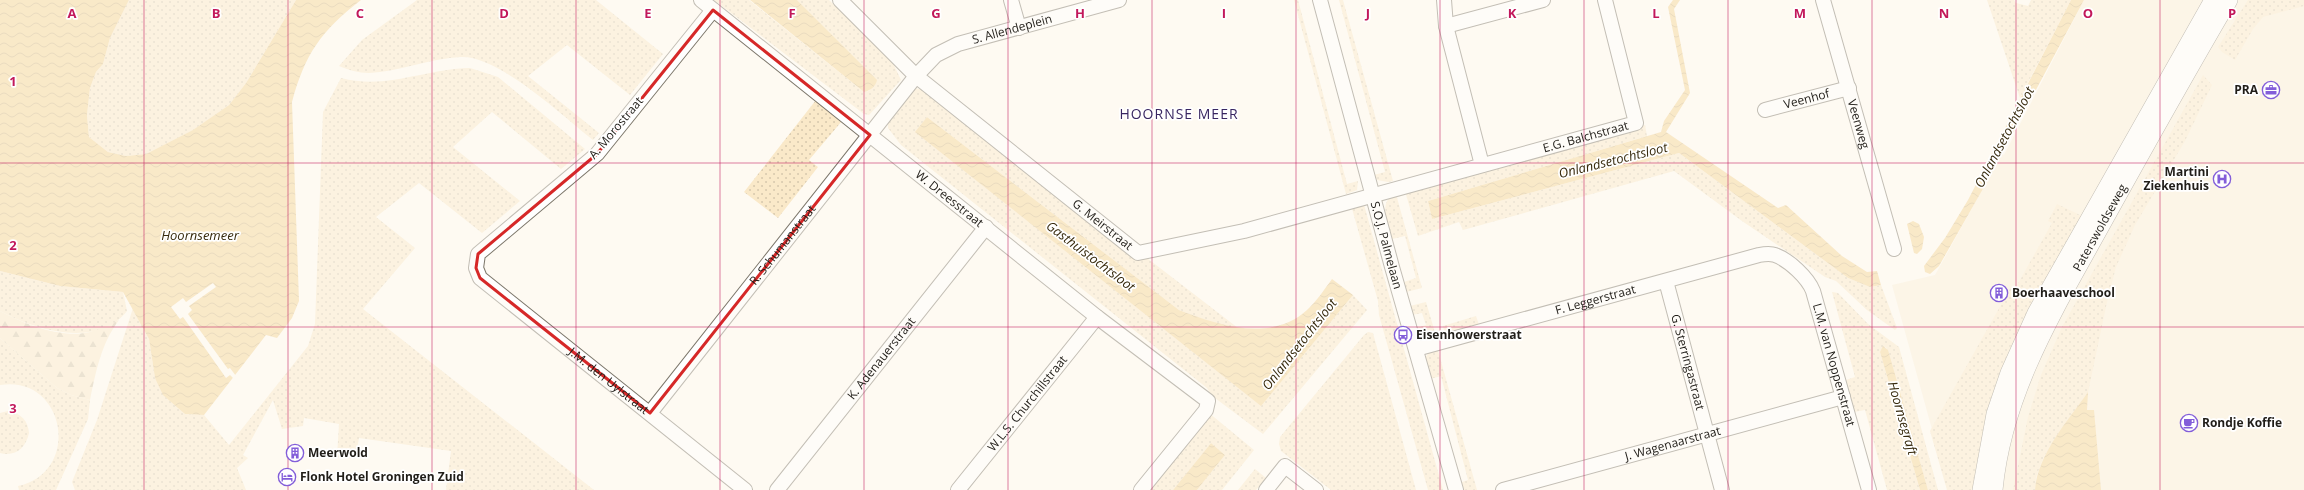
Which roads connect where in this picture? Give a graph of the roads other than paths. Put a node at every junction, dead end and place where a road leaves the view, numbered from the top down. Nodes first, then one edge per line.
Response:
1 (701, 0) edge
2 (840, 0) edge
3 (1011, 0) edge
4 (1119, 0) edge
5 (1320, 0) edge
6 (1444, 0) edge
7 (1543, 0) edge
8 (1605, 0) edge
9 (1823, 0) edge
10 (2213, 0) edge
11 (2229, 0) edge
12 (713, 10) junction
13 (1446, 26) junction
14 (1019, 28) junction
15 (916, 76) junction
16 (1849, 88) junction
17 (1765, 110) dead end
18 (870, 135) junction
19 (1482, 165) junction
20 (1372, 195) junction
21 (986, 228) junction
22 (1894, 249) dead end
23 (1775, 255) joint
24 (476, 268) joint
25 (1666, 281) junction
26 (1097, 317) junction
27 (1416, 349) junction
28 (1842, 397) junction
29 (650, 413) junction
30 (1707, 434) junction
31 (745, 490) edge
32 (777, 490) edge
33 (958, 490) edge
34 (1141, 490) edge
35 (1266, 490) edge
36 (1316, 490) edge
37 (1456, 490) edge
38 (1503, 490) edge
39 (1722, 490) edge
40 (1869, 490) edge
41 (1981, 490) edge
42 (1994, 490) edge

1 - 12 street, W. Dreesstraat
2 - 15 street
3 - 14 street
4 - 14 street, S. Allendeplein
5 - 20 street, S.O.J. Palmelaan
6 - 13 street
7 - 13 street
8 - 19 street, E.G. Balchstraat
9 - 16 street, Veenweg
10 - 41 main road, Paterswoldseweg
11 - 42 main road, Paterswoldseweg
12 - 18 street, W. Dreesstraat
12 - 24 street, A. Morostraat
13 - 19 street
14 - 15 street, S. Allendeplein
15 - 18 street, R. Schumanstraat
15 - 20 street, G. Meirstraat
16 - 17 street, Veenhof
16 - 22 street, Veenweg
18 - 21 street, W. Dreesstraat
18 - 29 street, R. Schumanstraat
19 - 20 street, E.G. Balchstraat
20 - 27 street, S.O.J. Palmelaan
21 - 26 street, W. Dreesstraat
21 - 32 street, K. Adenauerstraat
23 - 25 street, F. Leggerstraat
23 - 28 street, L.M. van Noppenstraat
24 - 29 street, J.M. den Uylstraat
25 - 27 street, F. Leggerstraat
25 - 30 street, G. Sterringastraat
26 - 33 street, W.L.S. Churchillstraat
26 - 34 street, W. Dreesstraat
27 - 37 street, S.O.J. Palmelaan
28 - 30 street, J. Wagenaarstraat
28 - 40 street, L.M. van Noppenstraat
29 - 31 street, J.M. den Uylstraat
30 - 38 street, J. Wagenaarstraat
30 - 39 street, G. Sterringastraat
35 - 36 street

